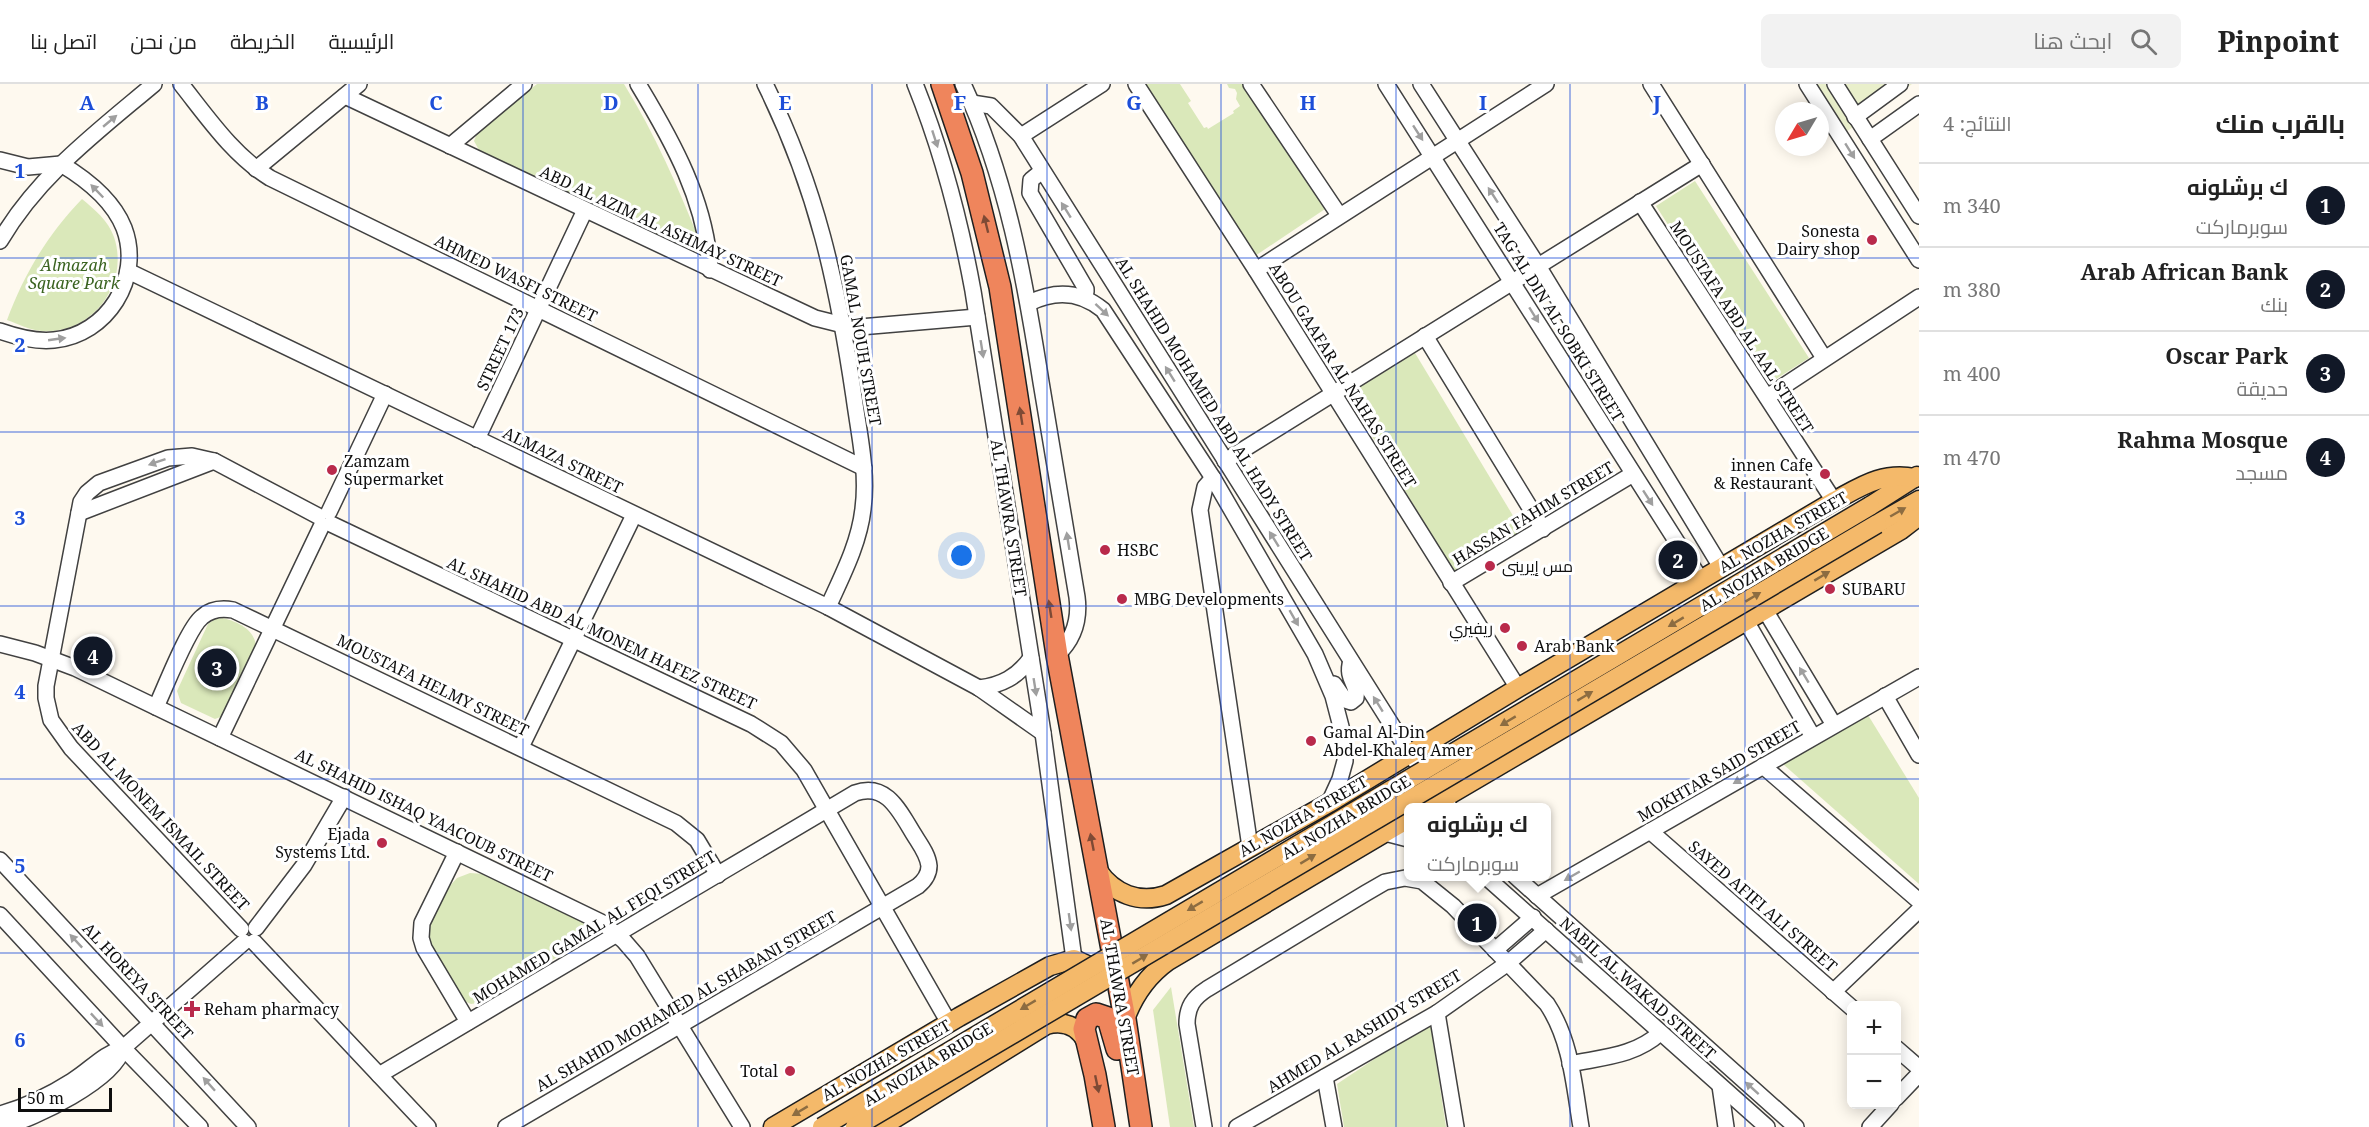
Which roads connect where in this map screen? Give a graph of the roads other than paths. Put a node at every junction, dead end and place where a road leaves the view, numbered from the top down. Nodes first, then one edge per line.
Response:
1 (154, 84) edge
2 (181, 84) edge
3 (359, 84) edge
4 (524, 84) edge
5 (638, 84) edge
6 (765, 84) edge
7 (915, 84) edge
8 (942, 84) edge
9 (963, 84) edge
10 (1102, 84) edge
11 (1136, 84) edge
12 (1251, 84) edge
13 (1386, 84) edge
14 (1422, 84) edge
15 (1546, 84) edge
16 (1651, 84) edge
17 (1807, 84) edge
18 (1835, 84) edge
19 (1894, 89) edge
20 (345, 96) junction
21 (972, 103) junction
22 (1919, 104) edge
23 (1903, 116) junction
24 (1855, 117) junction
25 (1022, 136) junction
26 (1457, 139) junction
27 (1870, 140) junction
28 (450, 146) junction
29 (1432, 155) junction
30 (0, 160) edge
31 (61, 164) junction
32 (1702, 164) junction
33 (256, 170) junction
34 (1042, 171) junction
35 (1640, 202) junction
36 (585, 210) junction
37 (1339, 215) junction
38 (1919, 216) edge
39 (1, 236) edge
40 (1919, 260) edge
41 (1538, 266) junction
42 (710, 270) junction
43 (1256, 270) junction
44 (128, 271) junction
45 (1513, 282) junction
46 (1081, 297) junction
47 (1919, 297) edge
48 (1029, 303) junction
49 (538, 309) junction
50 (977, 317) junction
51 (843, 325) junction
52 (0, 331) edge
53 (1425, 336) junction
54 (1824, 358) junction
55 (1334, 393) junction
56 (385, 394) junction
57 (1767, 397) junction
58 (477, 439) junction
59 (1225, 461) junction
60 (864, 468) junction
61 (1633, 474) junction
62 (1213, 477) junction
63 (1917, 477) edge
64 (1919, 500) edge
65 (1834, 501) junction
66 (1870, 506) joint
67 (634, 515) junction
68 (1919, 516) edge
69 (325, 519) junction
70 (1543, 529) junction
71 (1722, 567) junction
72 (1701, 580) junction
73 (1451, 583) junction
74 (828, 607) junction
75 (1765, 610) junction
76 (1746, 621) junction
77 (273, 628) junction
78 (574, 639) junction
79 (0, 644) edge
80 (1056, 655) junction
81 (51, 658) junction
82 (1031, 658) junction
83 (1351, 661) junction
84 (1325, 676) junction
85 (1919, 677) edge
86 (1518, 687) junction
87 (979, 688) junction
88 (1885, 696) junction
89 (156, 707) junction
90 (1834, 725) junction
91 (1043, 733) junction
92 (1814, 737) junction
93 (220, 738) junction
94 (521, 747) junction
95 (1410, 754) junction
96 (1919, 755) edge
97 (1763, 766) junction
98 (344, 797) junction
99 (1329, 802) junction
100 (1404, 803) edge
101 (1404, 803) edge
102 (1439, 803) edge
103 (1442, 803) edge
104 (827, 810) junction
105 (1404, 821) edge
106 (1650, 831) junction
107 (1385, 833) junction
108 (1404, 838) edge
109 (1250, 847) junction
110 (457, 852) junction
111 (1230, 858) junction
112 (0, 860) edge
113 (1098, 871) junction
114 (718, 875) junction
115 (1404, 878) edge
116 (1422, 881) edge
117 (1491, 881) edge
118 (1520, 881) edge
119 (1537, 896) junction
120 (1919, 901) edge
121 (883, 906) junction
122 (1256, 909) junction
123 (1919, 910) edge
124 (0, 915) edge
125 (1533, 917) junction
126 (1546, 930) junction
127 (617, 934) junction
128 (249, 935) junction
129 (1495, 950) junction
130 (1074, 959) junction
131 (1508, 963) junction
132 (1833, 992) junction
133 (1121, 994) junction
134 (1847, 1004) edge
135 (1437, 1013) junction
136 (1125, 1019) junction
137 (954, 1020) junction
138 (468, 1022) junction
139 (153, 1023) junction
140 (680, 1025) junction
141 (1660, 1032) junction
142 (1086, 1041) junction
143 (123, 1048) junction
144 (1901, 1052) edge
145 (983, 1064) junction
146 (1570, 1064) junction
147 (1919, 1068) edge
148 (1919, 1074) edge
149 (380, 1075) junction
150 (1325, 1077) junction
151 (1720, 1086) junction
152 (1901, 1093) edge
153 (1138, 1104) junction
154 (1886, 1109) edge
155 (10, 1122) edge
156 (200, 1127) edge
157 (248, 1127) edge
158 (429, 1127) edge
159 (506, 1127) edge
160 (742, 1127) edge
161 (773, 1127) edge
162 (822, 1127) edge
163 (855, 1127) edge
164 (881, 1127) edge
165 (1104, 1127) edge
166 (1141, 1127) edge
167 (1204, 1127) edge
168 (1237, 1127) edge
169 (1334, 1127) edge
170 (1456, 1127) edge
171 (1581, 1127) edge
172 (1726, 1127) edge
173 (1767, 1127) edge
174 (1796, 1127) edge
175 (1870, 1127) edge

31 -> 1 street
2 - 33 street, AHMED WASFI STREET
3 - 20 street
4 - 28 street
5 - 42 street
6 - 51 street, GAMAL NOUH STREET
7 -> 50 street, AL THAWRA STREET
80 -> 8 highway, AL THAWRA STREET
9 - 21 street
10 - 25 street
11 - 43 street, ABOU GAAFAR AL NAHAS STREET
12 - 37 street
13 -> 29 street, TAG AL DIN AL SOBKI STREET
14 - 26 street, TAG AL DIN AL SOBKI STREET
15 - 26 street
16 - 32 street
17 -> 40 street
18 - 24 street
19 - 23 street
19 - 24 street
20 - 28 street, ABD AL AZIM AL ASHMAY STREET
20 - 33 street
21 - 25 street, AL SHAHID MOHAMED ABD AL HADY STREET
21 - 48 street
22 - 23 street
23 - 27 street
24 - 27 street
25 - 34 street, AL SHAHID MOHAMED ABD AL HADY STREET
26 - 29 street
41 -> 26 street, TAG AL DIN AL SOBKI STREET
27 - 38 street
28 - 36 street, ABD AL AZIM AL ASHMAY STREET
29 - 37 street
29 - 45 street, TAG AL DIN AL SOBKI STREET
30 - 31 street
31 - 39 street
44 -> 31 street
32 - 35 street
32 - 54 street
33 - 49 street, AHMED WASFI STREET
34 - 46 street
59 -> 34 street, AL SHAHID MOHAMED ABD AL HADY STREET
35 - 41 street
35 - 57 street, MOUSTAFA ABD AL AAL STREET
36 - 42 street, ABD AL AZIM AL ASHMAY STREET
36 - 49 street, STREET 173
37 - 43 street
41 - 45 street
41 - 71 street, TAG AL DIN AL SOBKI STREET
42 - 51 street, ABD AL AZIM AL ASHMAY STREET
43 - 55 street, ABOU GAAFAR AL NAHAS STREET
52 -> 44 street
44 - 56 street, ALMAZA STREET
45 - 53 street
45 -> 61 street, TAG AL DIN AL SOBKI STREET
46 - 48 street
46 -> 62 street
47 - 54 street
80 -> 48 street
49 - 58 street, STREET 173
49 - 60 street, AHMED WASFI STREET
50 - 51 street, ABD AL AZIM AL ASHMAY STREET
50 -> 82 street, AL THAWRA STREET
51 - 60 street, GAMAL NOUH STREET
53 - 55 street
53 - 70 street
54 - 57 street
55 - 59 street
55 - 73 street, ABOU GAAFAR AL NAHAS STREET
56 - 58 street, ALMAZA STREET
56 - 69 street
57 - 65 street, MOUSTAFA ABD AL AAL STREET
58 - 67 street, ALMAZA STREET
83 -> 59 street, AL SHAHID MOHAMED ABD AL HADY STREET
60 - 74 street, GAMAL NOUH STREET
61 - 70 street, HASSAN FAHIM STREET
61 -> 72 street, TAG AL DIN AL SOBKI STREET
62 -> 84 street
62 - 109 street
63 - 65 main road, AL NOZHA STREET
63 - 66 main road, AL NOZHA STREET
101 -> 64 main road, AL NOZHA BRIDGE, bridge
65 - 71 main road, AL NOZHA STREET
66 -> 162 main road, AL NOZHA BRIDGE, bridge
67 - 74 street, ALMAZA STREET
67 - 78 street
75 -> 68 main road
69 - 77 street
69 - 78 street, AL SHAHID ABD AL MONEM HAFEZ STREET
69 - 81 street, AL SHAHID ABD AL MONEM HAFEZ STREET
70 - 73 street, HASSAN FAHIM STREET
71 - 72 main road, AL NOZHA STREET
72 - 86 main road, AL NOZHA STREET
73 - 86 street, ABOU GAAFAR AL NAHAS STREET
74 - 87 street, ALMAZA STREET
75 - 76 main road
90 -> 75 street
76 - 92 street
76 - 103 main road
77 - 89 street, MOUSTAFA HELMY STREET
77 - 93 street
77 - 94 street, MOUSTAFA HELMY STREET
78 - 94 street
78 - 104 street, AL SHAHID ABD AL MONEM HAFEZ STREET
79 - 81 street, AL SHAHID ISHAQ YAACOUB STREET
113 -> 80 highway, AL THAWRA STREET
81 - 89 street, AL SHAHID ISHAQ YAACOUB STREET
81 - 128 street, ABD AL MONEM ISMAIL STREET
82 - 87 street
82 -> 91 street, AL THAWRA STREET
83 - 84 street
95 -> 83 street, AL SHAHID MOHAMED ABD AL HADY STREET
84 - 99 street
85 - 88 street, MOKHTAR SAID STREET
86 - 95 main road, AL NOZHA STREET
87 - 91 street, ALMAZA STREET
88 - 90 street, MOKHTAR SAID STREET
88 - 96 street
89 - 93 street, AL SHAHID ISHAQ YAACOUB STREET
90 - 92 street, MOKHTAR SAID STREET
91 -> 130 street, AL THAWRA STREET
92 - 97 street, MOKHTAR SAID STREET
93 - 98 street, AL SHAHID ISHAQ YAACOUB STREET
94 - 114 street, MOUSTAFA HELMY STREET
95 - 99 main road, AL NOZHA STREET
95 - 102 street
97 -> 106 street, MOKHTAR SAID STREET
97 - 120 street
98 - 110 street, AL SHAHID ISHAQ YAACOUB STREET
98 - 128 street
99 - 109 main road, AL NOZHA STREET
163 -> 100 main road, AL NOZHA BRIDGE, bridge
104 - 114 street, MOHAMED GAMAL AL FEQI STREET
104 - 121 street, AL SHAHID ABD AL MONEM HAFEZ STREET
104 - 121 street
105 - 107 main road
106 -> 119 street, MOKHTAR SAID STREET
106 - 132 street, SAYED AFIFI ALI STREET
107 - 108 street
107 - 122 main road
109 - 111 main road, AL NOZHA STREET
110 - 127 street, AL SHAHID ISHAQ YAACOUB STREET
110 - 138 street
111 - 113 main road, AL NOZHA STREET
111 - 122 main road
139 -> 112 street, AL HOREYA STREET
113 - 133 highway, AL THAWRA STREET
114 - 127 street, MOHAMED GAMAL AL FEQI STREET
115 - 167 street
116 - 129 street
117 - 125 street, NABIL AL WAKAD STREET
118 - 119 street, NABIL AL WAKAD STREET
174 -> 119 street, NABIL AL WAKAD STREET
121 - 137 street, AL SHAHID ABD AL MONEM HAFEZ STREET
121 - 140 street, AL SHAHID MOHAMED AL SHABANI STREET
122 - 136 main road
123 - 132 street
124 -> 143 street
125 - 126 street, NABIL AL WAKAD STREET
125 - 129 street
126 - 131 street, AHMED AL RASHIDY STREET
126 -> 141 street, NABIL AL WAKAD STREET
127 - 138 street, MOHAMED GAMAL AL FEQI STREET
127 - 140 street, AL SHAHID ISHAQ YAACOUB STREET
128 - 139 street
128 - 149 street, ABD AL MONEM ISMAIL STREET
129 - 131 street
130 - 133 main road
130 - 137 main road, AL NOZHA STREET
131 - 135 street, AHMED AL RASHIDY STREET
131 - 146 street
132 - 134 street, SAYED AFIFI ALI STREET
133 - 136 highway, AL THAWRA STREET
135 - 150 street, AHMED AL RASHIDY STREET
135 - 170 street
136 - 153 highway, AL THAWRA STREET
137 - 145 main road
137 -> 161 main road, AL NOZHA STREET
138 - 149 street, MOHAMED GAMAL AL FEQI STREET
139 - 143 street
157 -> 139 street, AL HOREYA STREET
140 - 159 street, AL SHAHID MOHAMED AL SHABANI STREET
140 - 160 street, AL SHAHID ISHAQ YAACOUB STREET
141 - 146 street
141 - 151 street, NABIL AL WAKAD STREET
142 - 145 main road
142 - 153 highway
142 -> 165 highway
143 - 155 street
143 - 156 street
144 - 147 street
145 - 164 main road
146 - 171 street
148 - 152 street
149 - 158 street, ABD AL MONEM ISMAIL STREET
150 - 168 street, AHMED AL RASHIDY STREET
150 - 169 street
151 - 172 street
151 - 173 street, NABIL AL WAKAD STREET
153 - 166 highway, AL THAWRA STREET
154 - 175 street

